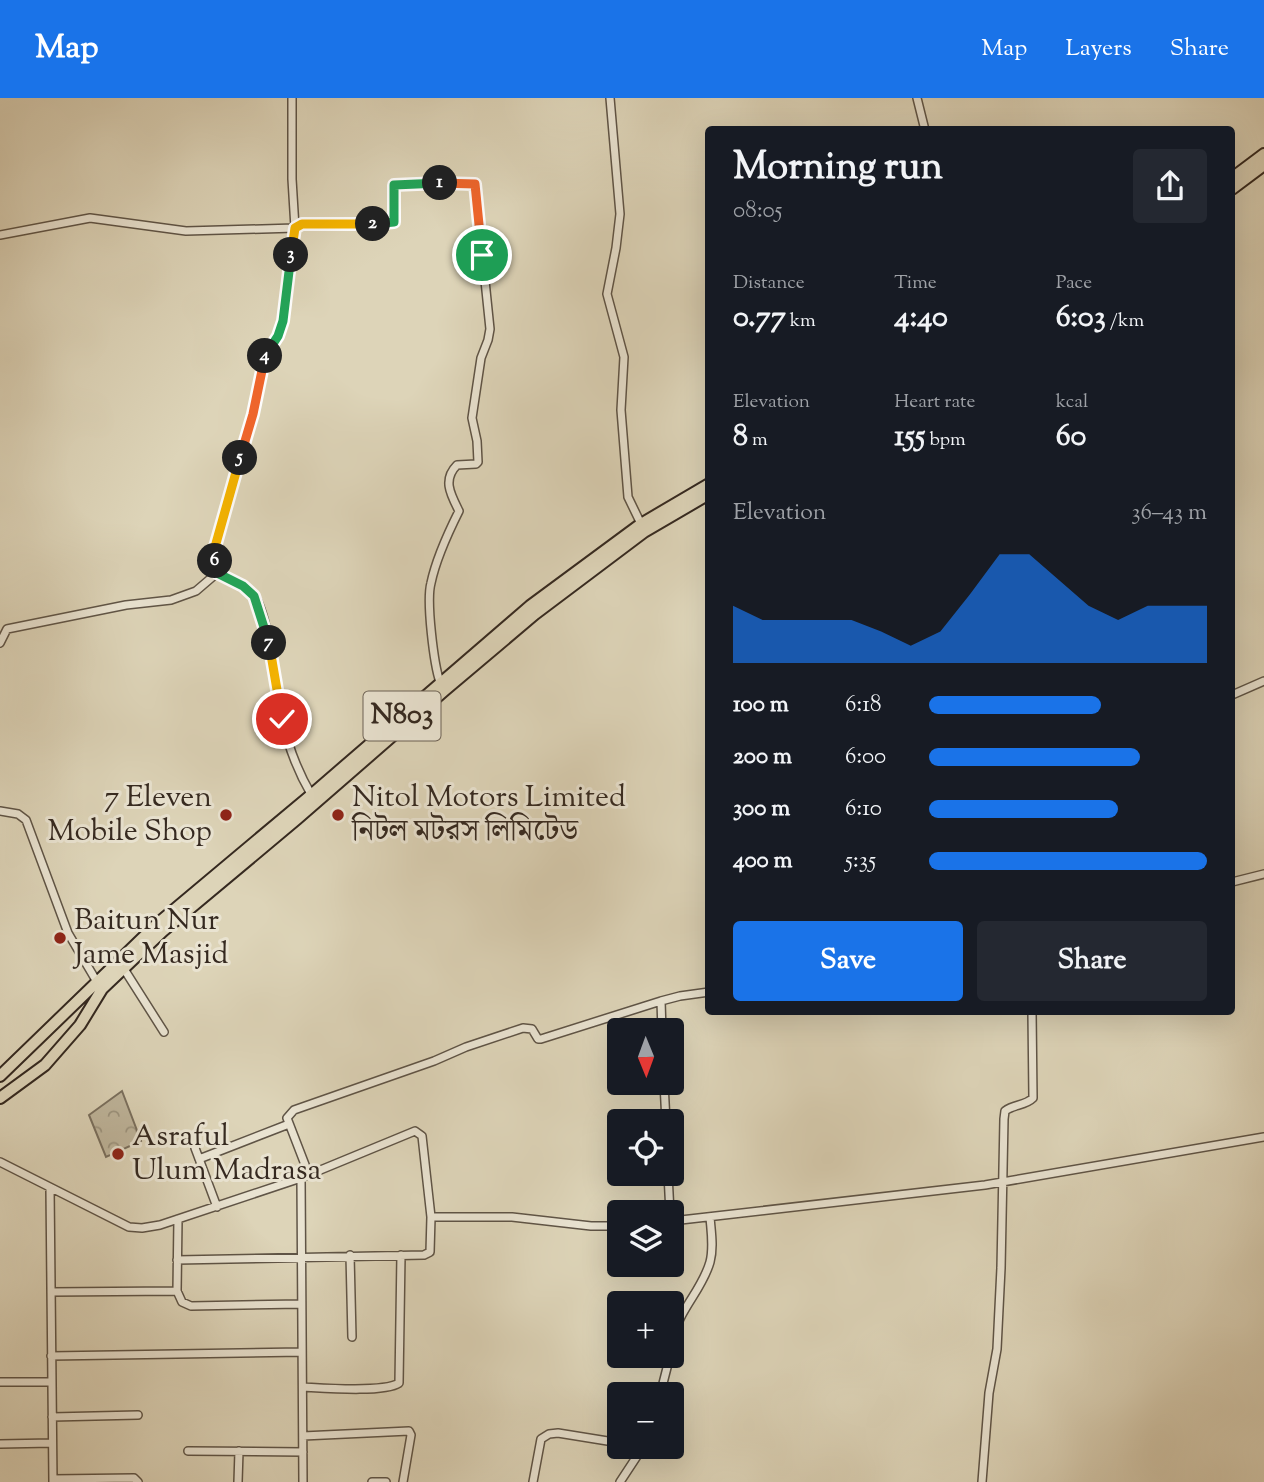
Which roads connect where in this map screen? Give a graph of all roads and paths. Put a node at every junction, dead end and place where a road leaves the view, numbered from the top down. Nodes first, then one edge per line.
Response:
1 (292, 98) edge
2 (610, 98) edge
3 (916, 98) edge
4 (924, 126) edge
5 (1264, 154) edge
6 (1264, 165) edge
7 (1235, 176) edge
8 (1235, 187) edge
9 (295, 228) junction
10 (0, 235) edge
11 (703, 494) edge
12 (643, 528) junction
13 (217, 573) junction
14 (532, 610) junction
15 (0, 643) edge
16 (1264, 681) edge
17 (440, 682) junction
18 (1235, 694) edge
19 (388, 734) junction
20 (314, 798) junction
21 (0, 811) edge
22 (1264, 874) edge
23 (1235, 881) edge
24 (117, 971) junction
25 (97, 982) junction
26 (705, 993) edge
27 (661, 1001) junction
28 (1032, 1015) edge
29 (662, 1018) edge
30 (164, 1032) dead end
31 (2, 1074) edge
32 (0, 1098) edge
33 (289, 1124) junction
34 (1264, 1137) edge
35 (195, 1148) dead end
36 (199, 1159) junction
37 (0, 1163) edge
38 (305, 1176) junction
39 (1002, 1181) junction
40 (50, 1188) junction
41 (217, 1207) junction
42 (431, 1217) junction
43 (710, 1217) junction
44 (178, 1219) junction
45 (684, 1220) edge
46 (607, 1226) edge
47 (350, 1255) junction
48 (401, 1255) junction
49 (301, 1258) junction
50 (177, 1260) junction
51 (51, 1292) junction
52 (177, 1292) junction
53 (301, 1304) junction
54 (684, 1310) edge
55 (352, 1337) dead end
56 (302, 1352) junction
57 (51, 1356) junction
58 (0, 1382) edge
59 (51, 1382) junction
60 (303, 1387) junction
61 (138, 1415) dead end
62 (52, 1417) junction
63 (303, 1436) junction
64 (607, 1441) edge
65 (52, 1443) junction
66 (0, 1444) edge
67 (188, 1451) dead end
68 (239, 1451) junction
69 (303, 1452) junction
70 (635, 1459) edge
71 (53, 1481) edge
72 (138, 1482) edge
73 (238, 1482) edge
74 (303, 1482) edge
75 (372, 1482) edge
76 (386, 1482) edge
77 (403, 1482) edge
78 (533, 1482) edge
79 (620, 1482) edge
80 (982, 1482) edge

1 - 9 street
2 - 12 street
3 - 4 street
5 - 7 highway
6 - 8 highway
9 - 10 street
9 - 13 street
9 - 17 street
11 - 12 highway, N803
12 - 14 highway, N803
13 - 15 street
13 - 20 street
14 - 17 highway, N803
14 - 19 highway, N803
16 - 18 street
17 - 19 highway, N803
19 - 20 highway, N803
20 - 24 highway, N803
21 - 25 street
22 - 23 street
24 - 25 highway, N803
24 - 30 street
24 - 32 highway, N803
25 - 31 highway, N803
26 - 27 street
27 - 29 street
27 - 33 street
28 - 39 street
33 - 36 street
33 - 38 street
34 - 39 street
35 - 36 street
36 - 41 street
37 - 40 street
38 - 41 street
38 - 42 street
38 - 49 street
39 - 43 street
39 - 80 street
40 - 44 street
40 - 51 street
41 - 44 street
42 - 46 street
42 - 48 street
43 - 45 street
43 - 54 street
44 - 50 street
47 - 48 street
47 - 49 street
47 - 55 street
48 - 60 street
49 - 50 street
49 - 53 street
50 - 52 street
51 - 52 street
51 - 57 street
52 - 53 street
53 - 56 street
56 - 57 street
56 - 60 street
57 - 59 street
58 - 59 street
59 - 62 street
60 - 63 street
61 - 62 street
62 - 65 street
63 - 69 street
63 - 77 street
64 - 78 street
65 - 66 street
65 - 71 street
67 - 68 street
68 - 69 street
68 - 73 street
69 - 74 street
70 - 79 street
71 - 72 street
75 - 76 street

